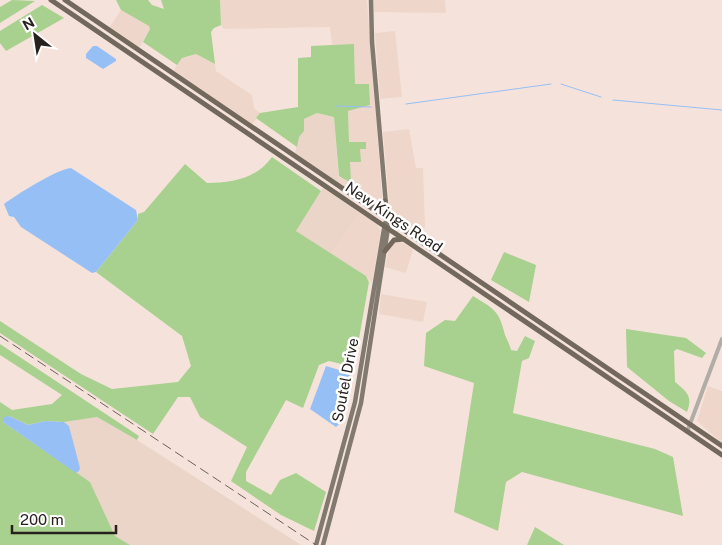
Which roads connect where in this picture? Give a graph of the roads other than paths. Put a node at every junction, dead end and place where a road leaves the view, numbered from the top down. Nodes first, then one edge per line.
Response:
1 (51, 0) edge
2 (65, 0) edge
3 (371, 0) edge
4 (385, 201) junction
5 (372, 207) junction
6 (387, 217) junction
7 (386, 227) junction
8 (404, 239) junction
9 (385, 250) junction
10 (722, 339) edge
11 (690, 424) junction
12 (688, 432) junction
13 (722, 446) edge
14 (722, 455) edge
15 (316, 545) edge
16 (323, 545) edge

1 - 7 highway, New Kings Road
2 - 5 highway, New Kings Road
3 - 4 main road, Soutel Drive
4 - 5 highway
4 - 6 main road, Soutel Drive
5 - 6 highway, New Kings Road
6 - 7 main road, Soutel Drive
6 - 11 highway, New Kings Road
7 - 8 highway, New Kings Road
7 - 9 main road, Soutel Drive
7 - 15 main road, Soutel Drive
8 - 9 highway
8 - 12 highway, New Kings Road
9 - 16 main road, Soutel Drive
10 - 11 street
11 - 12 street
11 - 13 highway, New Kings Road
12 - 14 highway, New Kings Road

